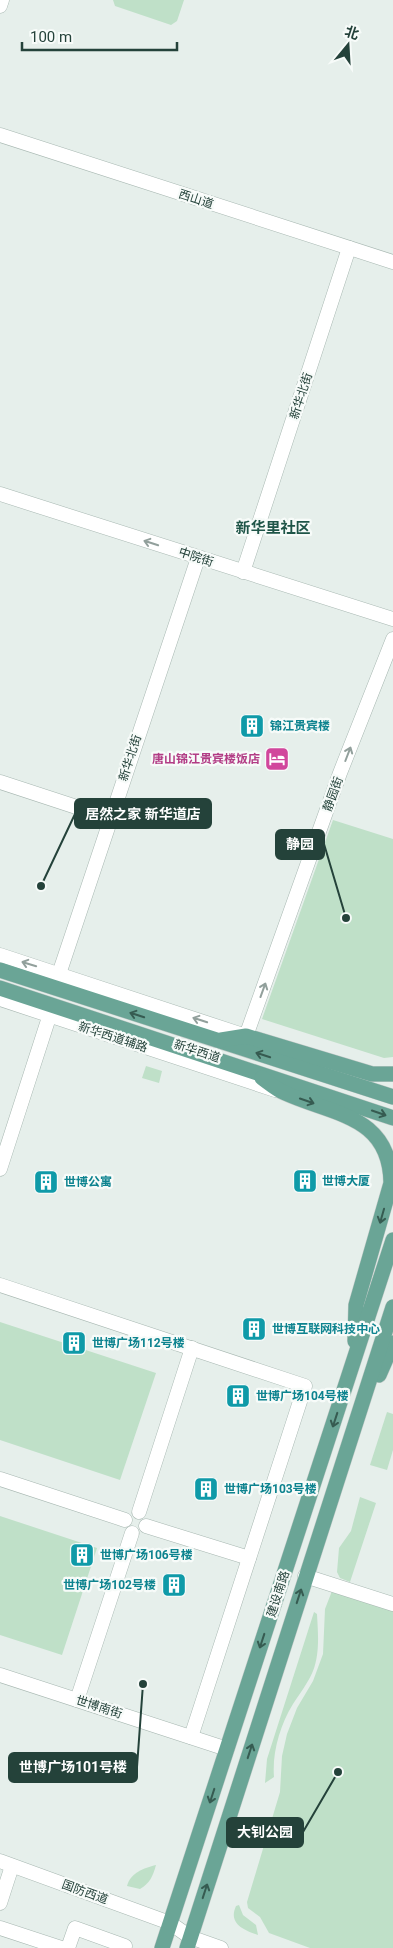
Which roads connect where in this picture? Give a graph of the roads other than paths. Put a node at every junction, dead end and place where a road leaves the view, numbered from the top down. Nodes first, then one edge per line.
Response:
1 (2, 0) edge
2 (0, 6) edge
3 (0, 135) edge
4 (349, 248) junction
5 (393, 262) edge
6 (0, 494) edge
7 (198, 558) junction
8 (243, 572) junction
9 (393, 619) edge
10 (393, 639) edge
11 (0, 782) edge
12 (110, 818) junction
13 (0, 955) edge
14 (0, 970) edge
15 (57, 981) junction
16 (0, 988) edge
17 (0, 1000) edge
18 (51, 1010) junction
19 (246, 1036) junction
20 (217, 1040) junction
21 (250, 1069) junction
22 (393, 1074) edge
23 (283, 1093) junction
24 (393, 1098) edge
25 (393, 1118) edge
26 (0, 1169) edge
27 (393, 1240) edge
28 (0, 1285) edge
29 (393, 1307) edge
30 (393, 1343) edge
31 (192, 1348) junction
32 (355, 1357) junction
33 (388, 1370) edge
34 (365, 1394) junction
35 (0, 1479) edge
36 (140, 1512) junction
37 (125, 1520) junction
38 (146, 1526) junction
39 (132, 1533) junction
40 (249, 1558) junction
41 (305, 1576) junction
42 (393, 1604) edge
43 (0, 1675) edge
44 (77, 1700) junction
45 (191, 1736) junction
46 (227, 1749) junction
47 (6, 1863) edge
48 (0, 1903) edge
49 (170, 1923) junction
50 (0, 1928) edge
51 (188, 1943) edge
52 (125, 1946) dead end
53 (61, 1948) edge
54 (68, 1948) edge
55 (162, 1948) edge
56 (221, 1948) edge

1 - 2 street
3 - 4 street, 西山道
4 - 5 street, 西山道
4 - 8 street, 新华北街
7 -> 6 street, 中院街
7 - 8 street, 中院街
7 - 12 street, 新华北街
8 - 9 street, 中院街
19 -> 10 street, 静园街
11 - 12 street
12 - 15 street, 新华北街
15 -> 13 street
14 - 15 main road, 新华西道
19 -> 15 street
20 -> 15 main road, 新华西道
16 - 18 main road, 新华西道
17 - 18 street, 新华西道辅路
18 - 21 main road, 新华西道
18 - 23 street, 新华西道辅路
18 - 26 street
19 - 20 main road
19 - 22 main road
24 -> 20 main road, 新华西道
21 - 23 main road
21 -> 25 main road, 新华西道
23 -> 32 main road
27 - 32 main road, 建设南路
28 - 31 street
29 - 34 main road, 建设南路
30 - 33 main road
31 - 36 street
31 - 40 street
32 -> 46 main road, 建设南路
33 - 34 main road
34 - 41 main road, 建设南路
35 - 37 street
36 - 37 street
36 - 38 street
37 - 39 street
38 - 39 street
38 - 40 street
39 - 44 street
40 - 45 street
41 - 42 street
51 -> 41 main road, 建设南路
43 - 44 street, 世博南街
44 - 45 street, 世博南街
45 - 46 street, 世博南街
46 -> 49 main road, 建设南路
47 - 48 street
47 - 49 street, 国防西道
49 - 51 street, 国防西道
49 - 55 main road, 建设南路
50 - 53 street
51 - 56 street, 国防西道
52 - 54 street

